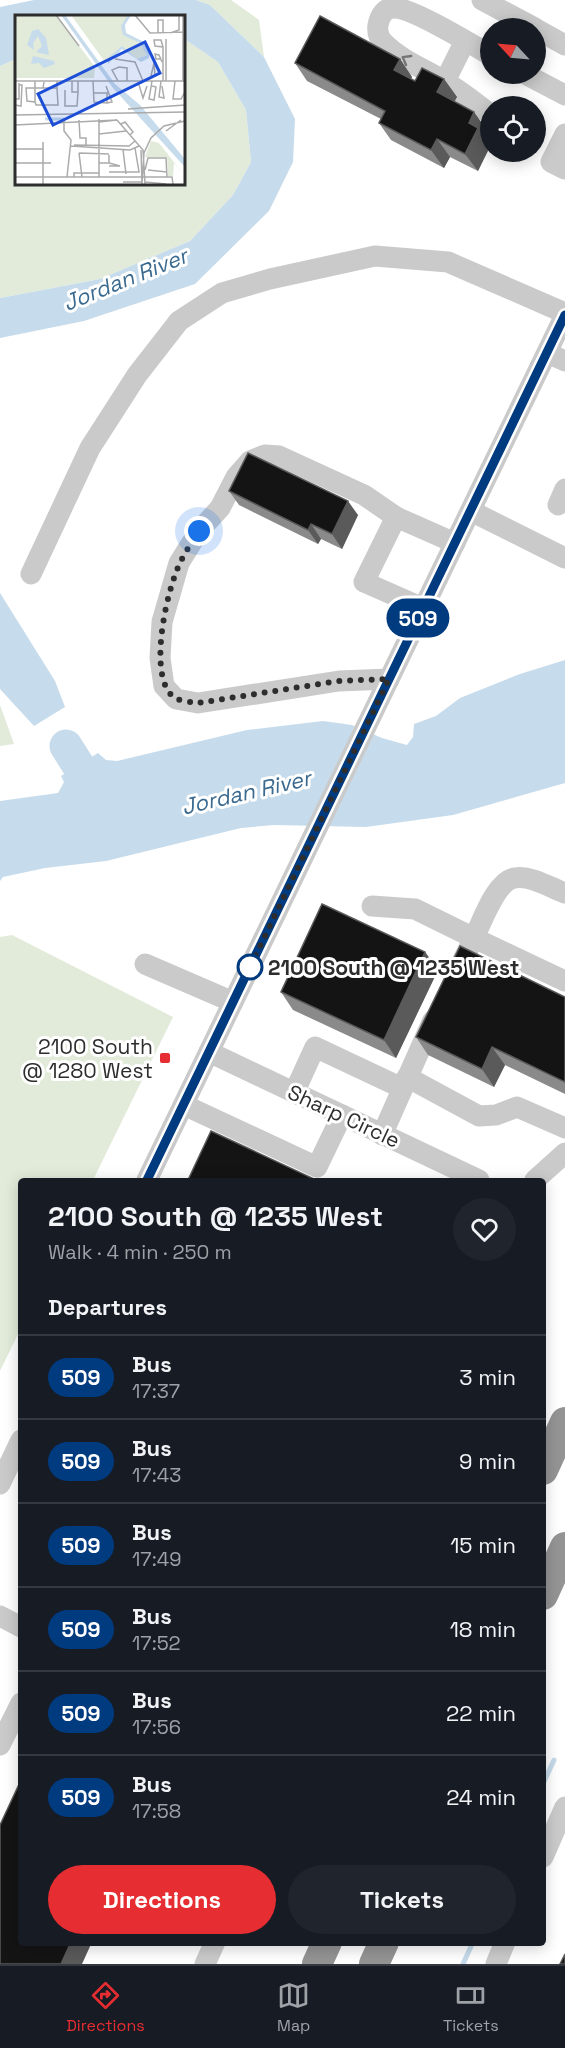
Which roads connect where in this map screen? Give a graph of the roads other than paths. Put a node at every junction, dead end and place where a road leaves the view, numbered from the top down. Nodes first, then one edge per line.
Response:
1 (486, 1) edge
2 (516, 18) edge
3 (546, 35) edge
4 (465, 41) junction
5 (565, 45) edge
6 (480, 49) edge
7 (445, 81) junction
8 (544, 84) edge
9 (565, 95) edge
10 (480, 107) edge
11 (565, 134) edge
12 (551, 160) edge
13 (565, 314) edge
14 (556, 357) edge
15 (471, 512) junction
16 (396, 517) junction
17 (455, 543) junction
18 (565, 558) edge
19 (31, 574) dead end
20 (423, 608) junction
21 (389, 679) junction
22 (565, 893) edge
23 (372, 906) dead end
24 (474, 939) junction
25 (145, 964) dead end
26 (565, 981) edge
27 (233, 1002) junction
28 (209, 1052) junction
29 (405, 1083) junction
30 (294, 1093) junction
31 (184, 1105) junction
32 (342, 1115) junction
33 (565, 1128) edge
34 (382, 1135) junction
35 (565, 1153) edge
36 (148, 1178) edge
37 (475, 1178) edge
38 (537, 1178) edge
39 (565, 1422) edge
40 (18, 1450) edge
41 (546, 1463) edge
42 (8, 1483) edge
43 (565, 1547) edge
44 (546, 1588) edge
45 (0, 1616) edge
46 (18, 1625) edge
47 (18, 1709) edge
48 (0, 1745) edge
49 (565, 1807) edge
50 (546, 1850) edge
51 (213, 1946) edge
52 (325, 1946) edge
53 (382, 1946) edge
54 (503, 1946) edge
55 (206, 1964) edge
56 (317, 1964) edge
57 (374, 1964) edge
58 (496, 1964) edge

1 - 2 street
3 - 5 street
4 - 6 street
4 - 7 street
7 -> 4 street
7 - 10 street
8 - 9 street
11 - 12 street
13 - 14 street
13 - 19 street
14 - 15 street
15 - 17 street
15 - 18 street
16 - 17 street
16 - 20 street
16 - 21 street
17 - 20 street
20 - 21 street
21 - 27 street
22 - 24 street
23 - 24 street
24 - 26 street
24 - 29 street
25 - 27 street
27 - 28 street
28 - 30 street, Sharp Circle
28 - 31 street
29 - 30 street
29 - 33 street
29 - 34 street
30 - 32 street, Sharp Circle
31 - 32 street
31 - 36 street
32 - 34 street, Sharp Circle
34 - 37 street, Sharp Circle
35 - 38 street
39 - 41 highway
40 - 42 street
43 - 44 highway
45 - 46 street
47 - 48 street
49 - 50 street
51 - 55 street
52 - 56 highway
53 - 57 highway
54 - 58 street

